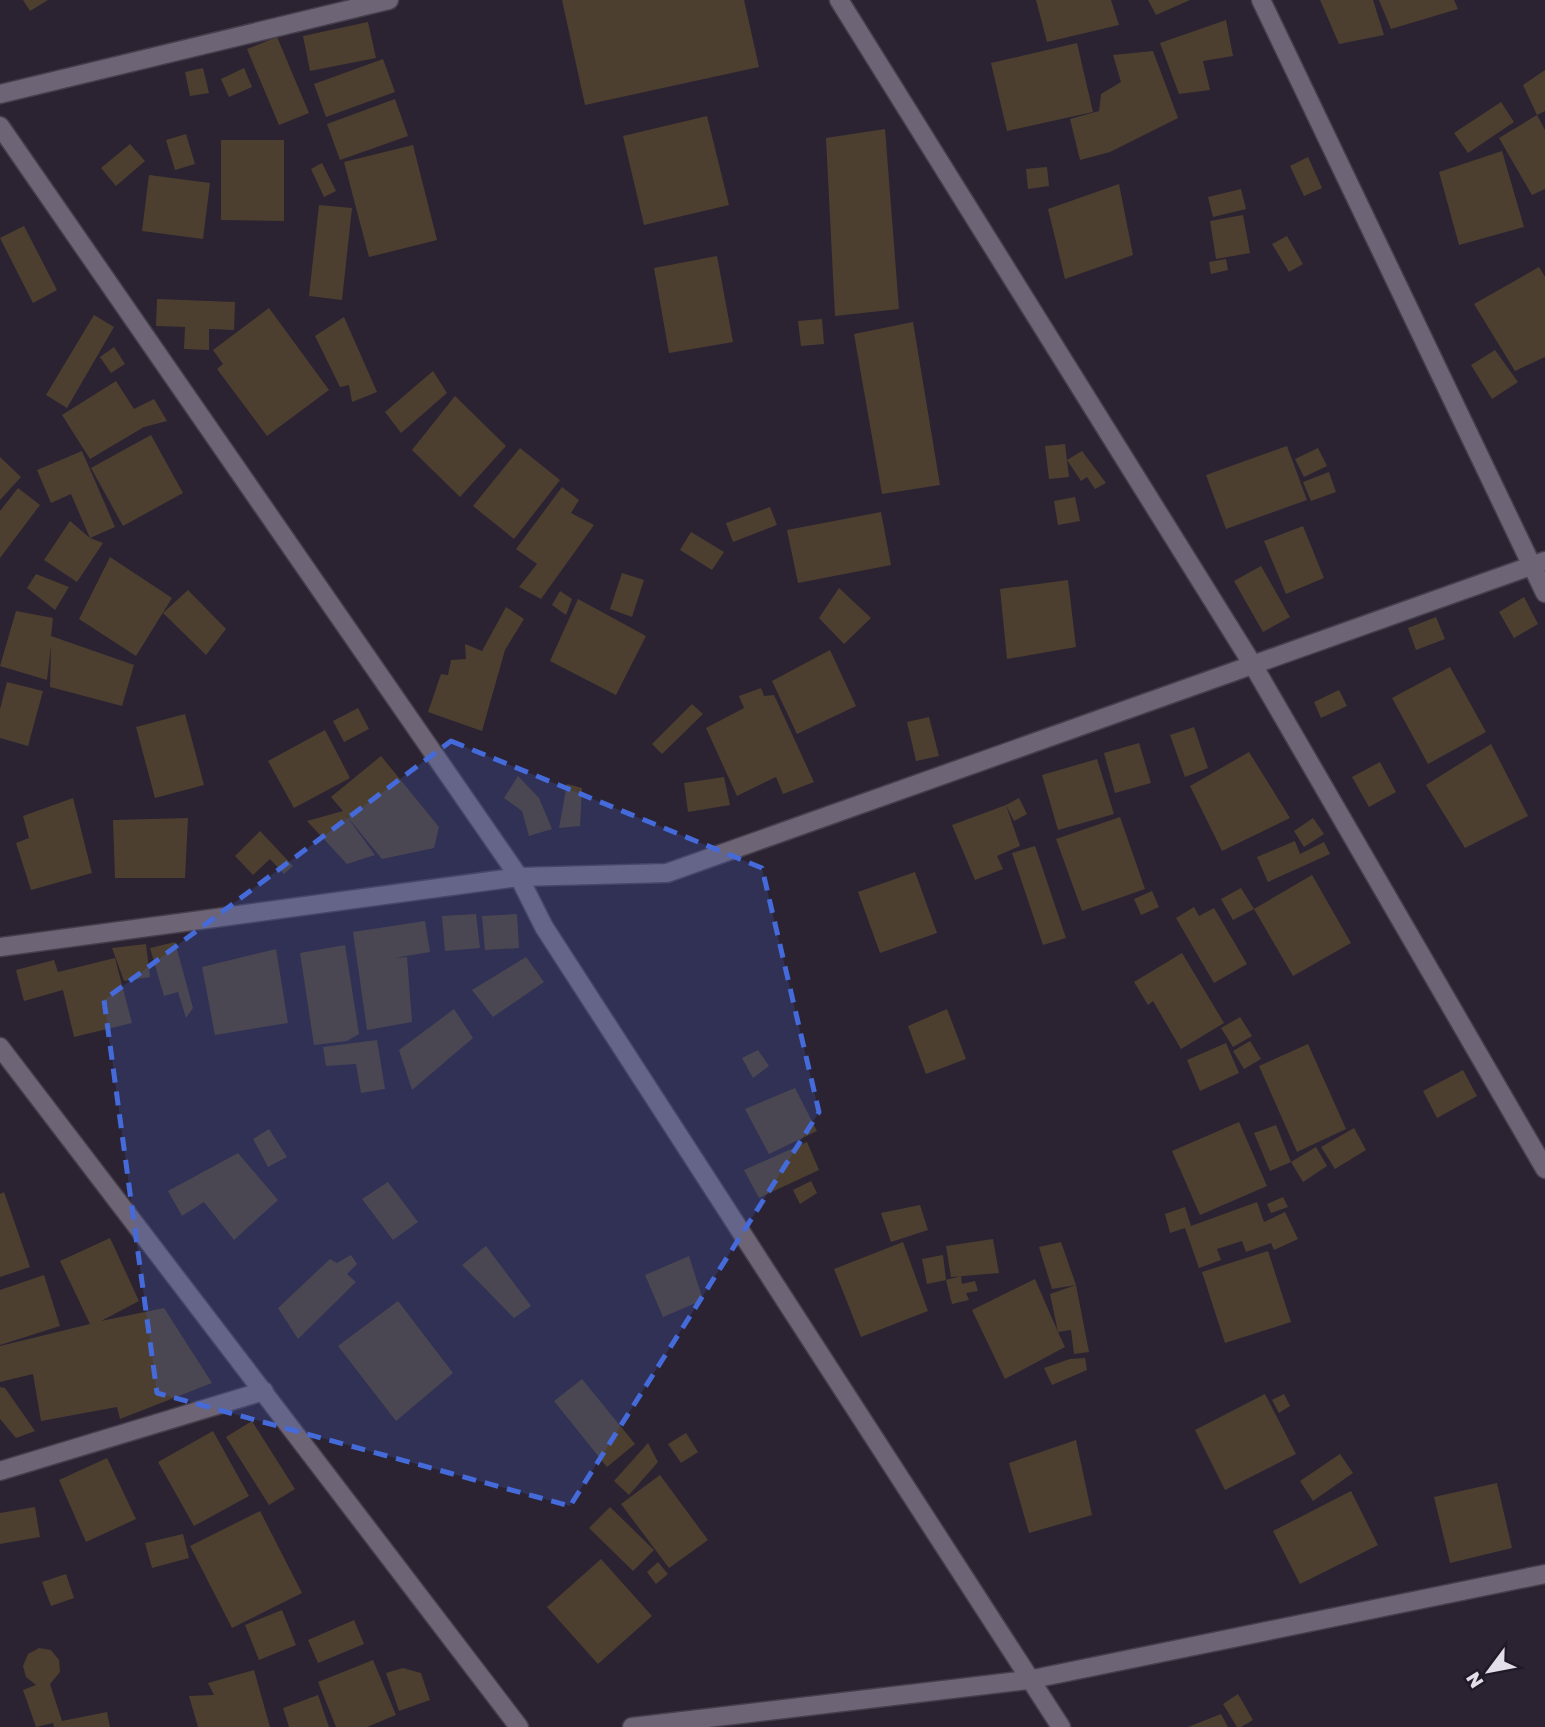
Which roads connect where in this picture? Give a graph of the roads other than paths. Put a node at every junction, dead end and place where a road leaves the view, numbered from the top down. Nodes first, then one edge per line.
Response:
1 (389, 0) edge
2 (839, 0) edge
3 (1261, 0) edge
4 (0, 94) edge
5 (0, 126) edge
6 (1538, 563) edge
7 (1545, 593) edge
8 (1253, 665) junction
9 (519, 877) junction
10 (0, 947) edge
11 (0, 1047) edge
12 (1545, 1169) edge
13 (264, 1391) junction
14 (0, 1471) edge
15 (1545, 1574) edge
16 (1028, 1680) junction
17 (519, 1727) edge
18 (632, 1727) edge
19 (1061, 1727) edge

1 - 4 street
2 - 8 street
3 - 6 street
5 - 9 street
6 - 7 street
6 - 8 street
8 - 9 street
8 - 12 street
9 - 10 street
9 - 16 street
11 - 13 street
13 - 14 street
13 - 17 street
15 - 16 street
16 - 18 street
16 - 19 street

